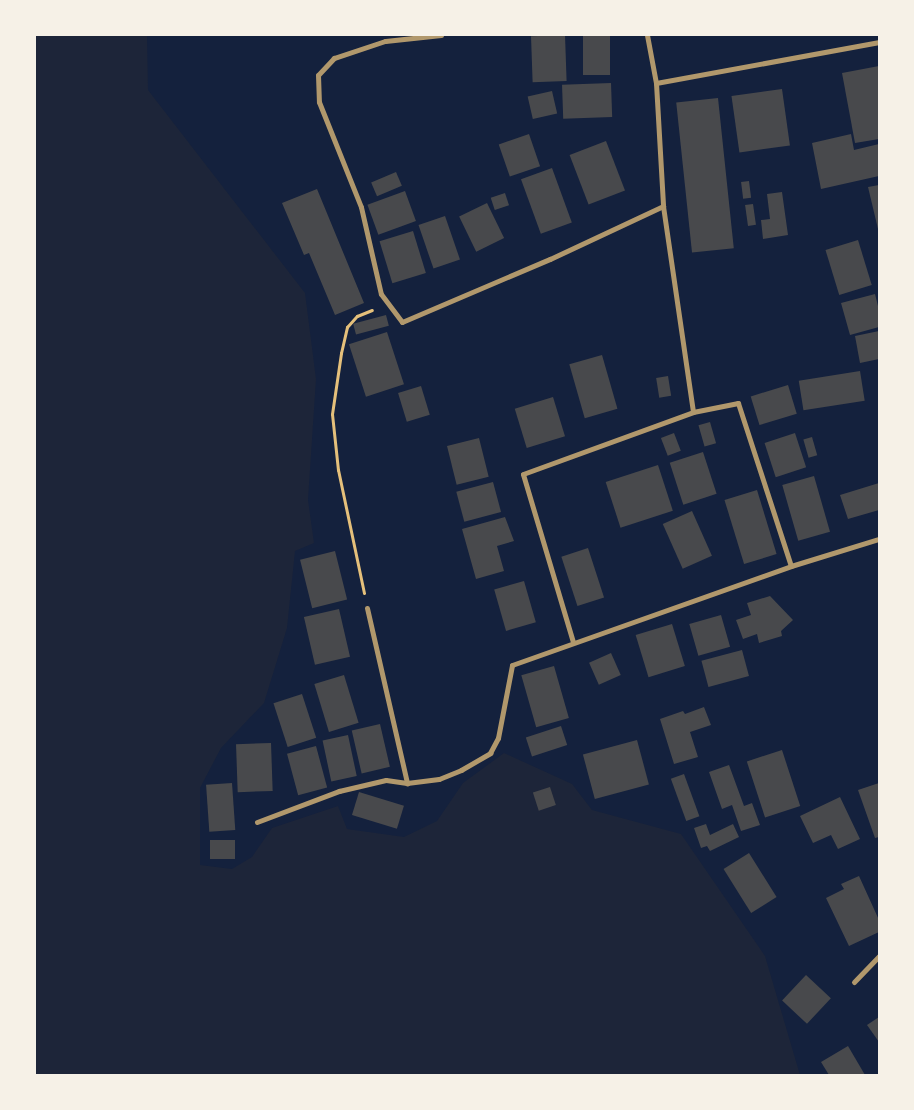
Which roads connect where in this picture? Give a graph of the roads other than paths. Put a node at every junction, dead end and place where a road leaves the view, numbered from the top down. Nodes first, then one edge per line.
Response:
1 (441, 35) edge
2 (647, 35) edge
3 (879, 42) edge
4 (656, 83) junction
5 (663, 206) junction
6 (693, 412) junction
7 (879, 539) edge
8 (791, 566) junction
9 (367, 608) road end
10 (572, 642) junction
11 (407, 783) junction
12 (257, 822) dead end
13 (879, 956) edge
14 (854, 982) dead end

1 - 5 street
2 - 4 street
3 - 4 street
4 - 5 street
5 - 6 street
6 - 8 street
6 - 10 street
7 - 8 street
8 - 10 street
9 - 11 street
10 - 11 street
11 - 12 street
13 - 14 street

